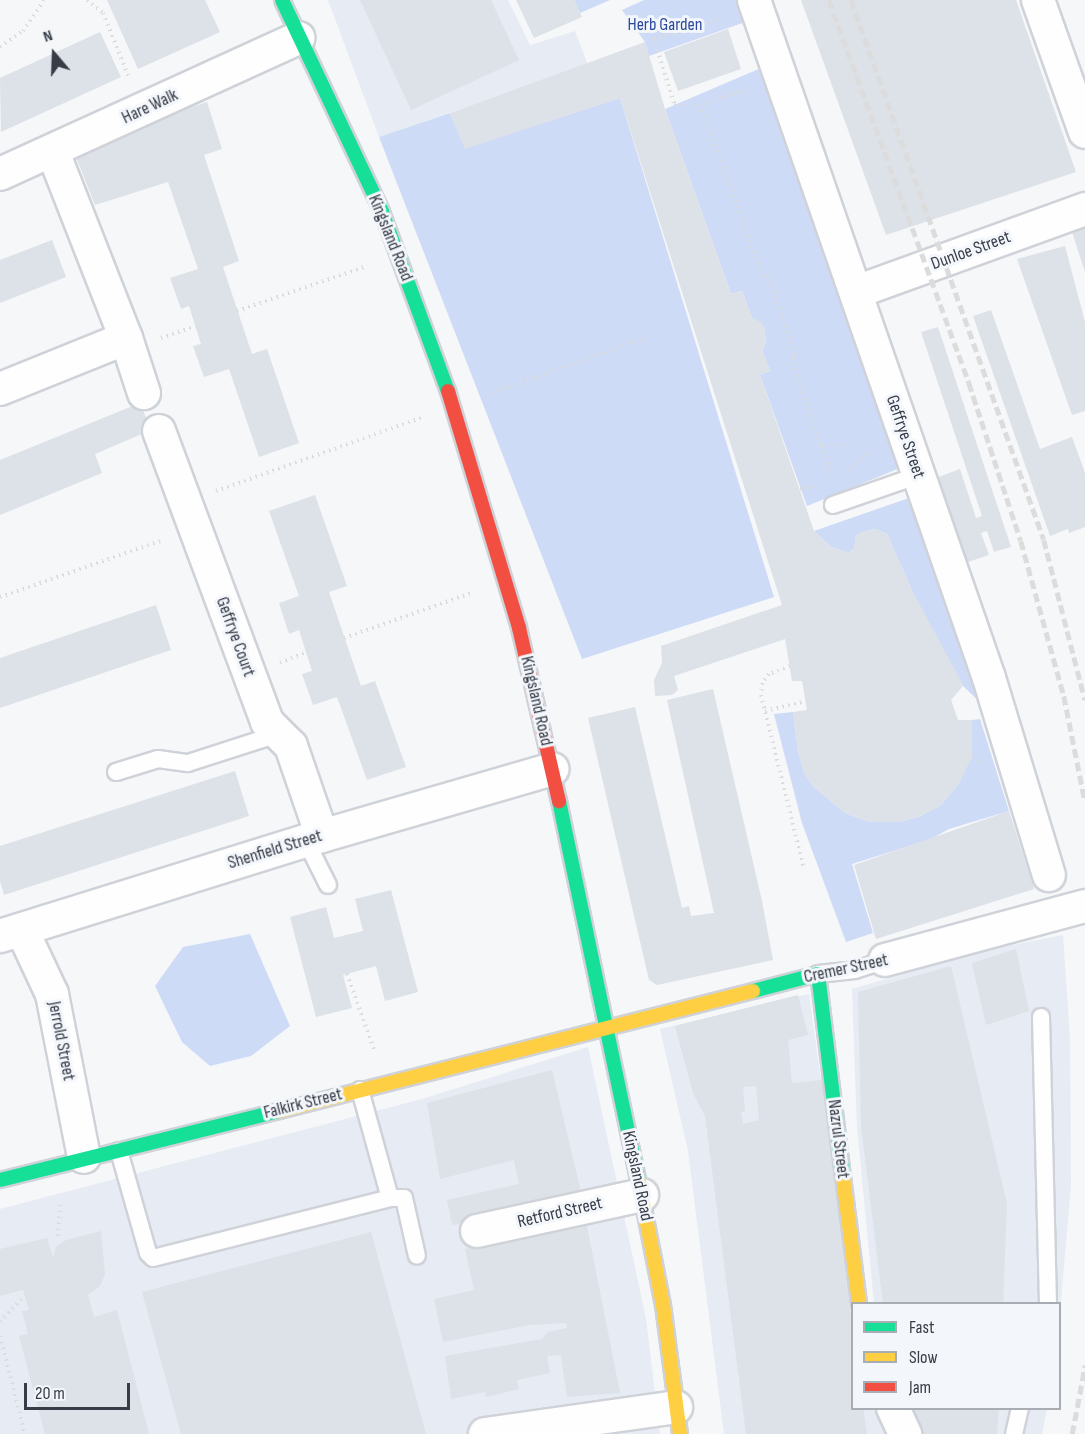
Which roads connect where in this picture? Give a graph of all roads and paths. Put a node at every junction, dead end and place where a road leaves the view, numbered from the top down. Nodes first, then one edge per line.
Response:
1 (44, 0) edge
2 (87, 0) edge
3 (282, 0) edge
4 (1038, 0) edge
5 (745, 7) edge
6 (299, 38) junction
7 (0, 47) edge
8 (761, 84) dead end
9 (700, 105) junction
10 (142, 111) junction
11 (1085, 132) edge
12 (53, 152) junction
13 (0, 174) edge
14 (1085, 209) edge
15 (397, 255) junction
16 (856, 292) junction
17 (237, 311) dead end
18 (653, 335) dead end
19 (126, 338) junction
20 (0, 389) edge
21 (144, 393) dead end
22 (454, 406) junction
23 (159, 431) dead end
24 (822, 446) junction
25 (831, 471) dead end
26 (834, 482) dead end
27 (922, 487) junction
28 (833, 505) dead end
29 (190, 515) junction
30 (506, 582) junction
31 (0, 597) edge
32 (345, 638) dead end
33 (790, 666) dead end
34 (806, 701) dead end
35 (765, 711) junction
36 (278, 734) junction
37 (552, 770) junction
38 (116, 772) dead end
39 (314, 838) junction
40 (804, 869) dead end
41 (1049, 875) dead end
42 (328, 885) dead end
43 (1085, 906) edge
44 (11, 933) edge
45 (885, 960) joint
46 (347, 974) dead end
47 (818, 974) junction
48 (1041, 1017) dead end
49 (607, 1029) junction
50 (389, 1082) junction
51 (360, 1090) junction
52 (119, 1151) junction
53 (84, 1157) junction
54 (0, 1180) edge
55 (642, 1195) junction
56 (390, 1198) junction
57 (477, 1232) dead end
58 (417, 1256) dead end
59 (22, 1298) dead end
60 (860, 1302) edge
61 (1048, 1302) edge
62 (0, 1322) edge
63 (0, 1336) edge
64 (894, 1410) edge
65 (1020, 1410) edge
66 (678, 1420) edge
67 (25, 1434) edge
68 (485, 1434) edge
69 (904, 1434) edge
70 (1014, 1434) edge

1 - 7 path
2 - 10 path
3 - 6 main road, Kingsland Road
4 - 11 street
5 - 9 path
5 - 16 street, Geffrye Street
6 - 10 street, Hare Walk
6 - 15 main road, Kingsland Road
8 - 9 path
9 - 24 path
10 - 12 street, Hare Walk
12 - 13 street, Hare Walk
12 - 19 street
14 - 16 street, Dunloe Street
15 - 17 path
15 - 22 main road, Kingsland Road
16 - 27 street, Geffrye Street
18 - 22 path
19 - 20 street
19 - 21 street
22 - 29 path
22 - 30 main road, Kingsland Road
23 - 29 street, Geffrye Court
24 - 25 path
24 - 26 path
27 - 28 lane
27 - 41 street, Geffrye Street
29 - 31 path
29 - 36 street, Geffrye Court
30 - 32 path
30 - 37 main road, Kingsland Road
33 - 35 path
34 - 35 path
35 - 40 path
36 - 38 lane
36 - 39 street, Geffrye Court
37 - 39 street, Shenfield Street
37 - 49 main road, Kingsland Road
39 - 42 lane
39 - 44 street, Shenfield Street
43 - 45 street, Cremer Street
44 - 53 street, Jerrold Street
45 - 47 lane, Cremer Street
46 - 50 path
47 - 49 main road, Cremer Street
47 - 60 main road, Nazrul Street
48 - 61 lane
49 - 50 main road, Falkirk Street
49 - 55 main road, Kingsland Road
50 - 51 main road, Falkirk Street
51 - 52 main road, Falkirk Street
51 - 56 lane
52 - 53 main road, Falkirk Street
52 - 56 lane
53 - 54 main road, Falkirk Street
55 - 57 street, Retford Street
55 - 66 main road, Kingsland Road
56 - 58 lane
59 - 62 path
63 - 67 path
64 - 69 street
65 - 70 lane
66 - 68 street

